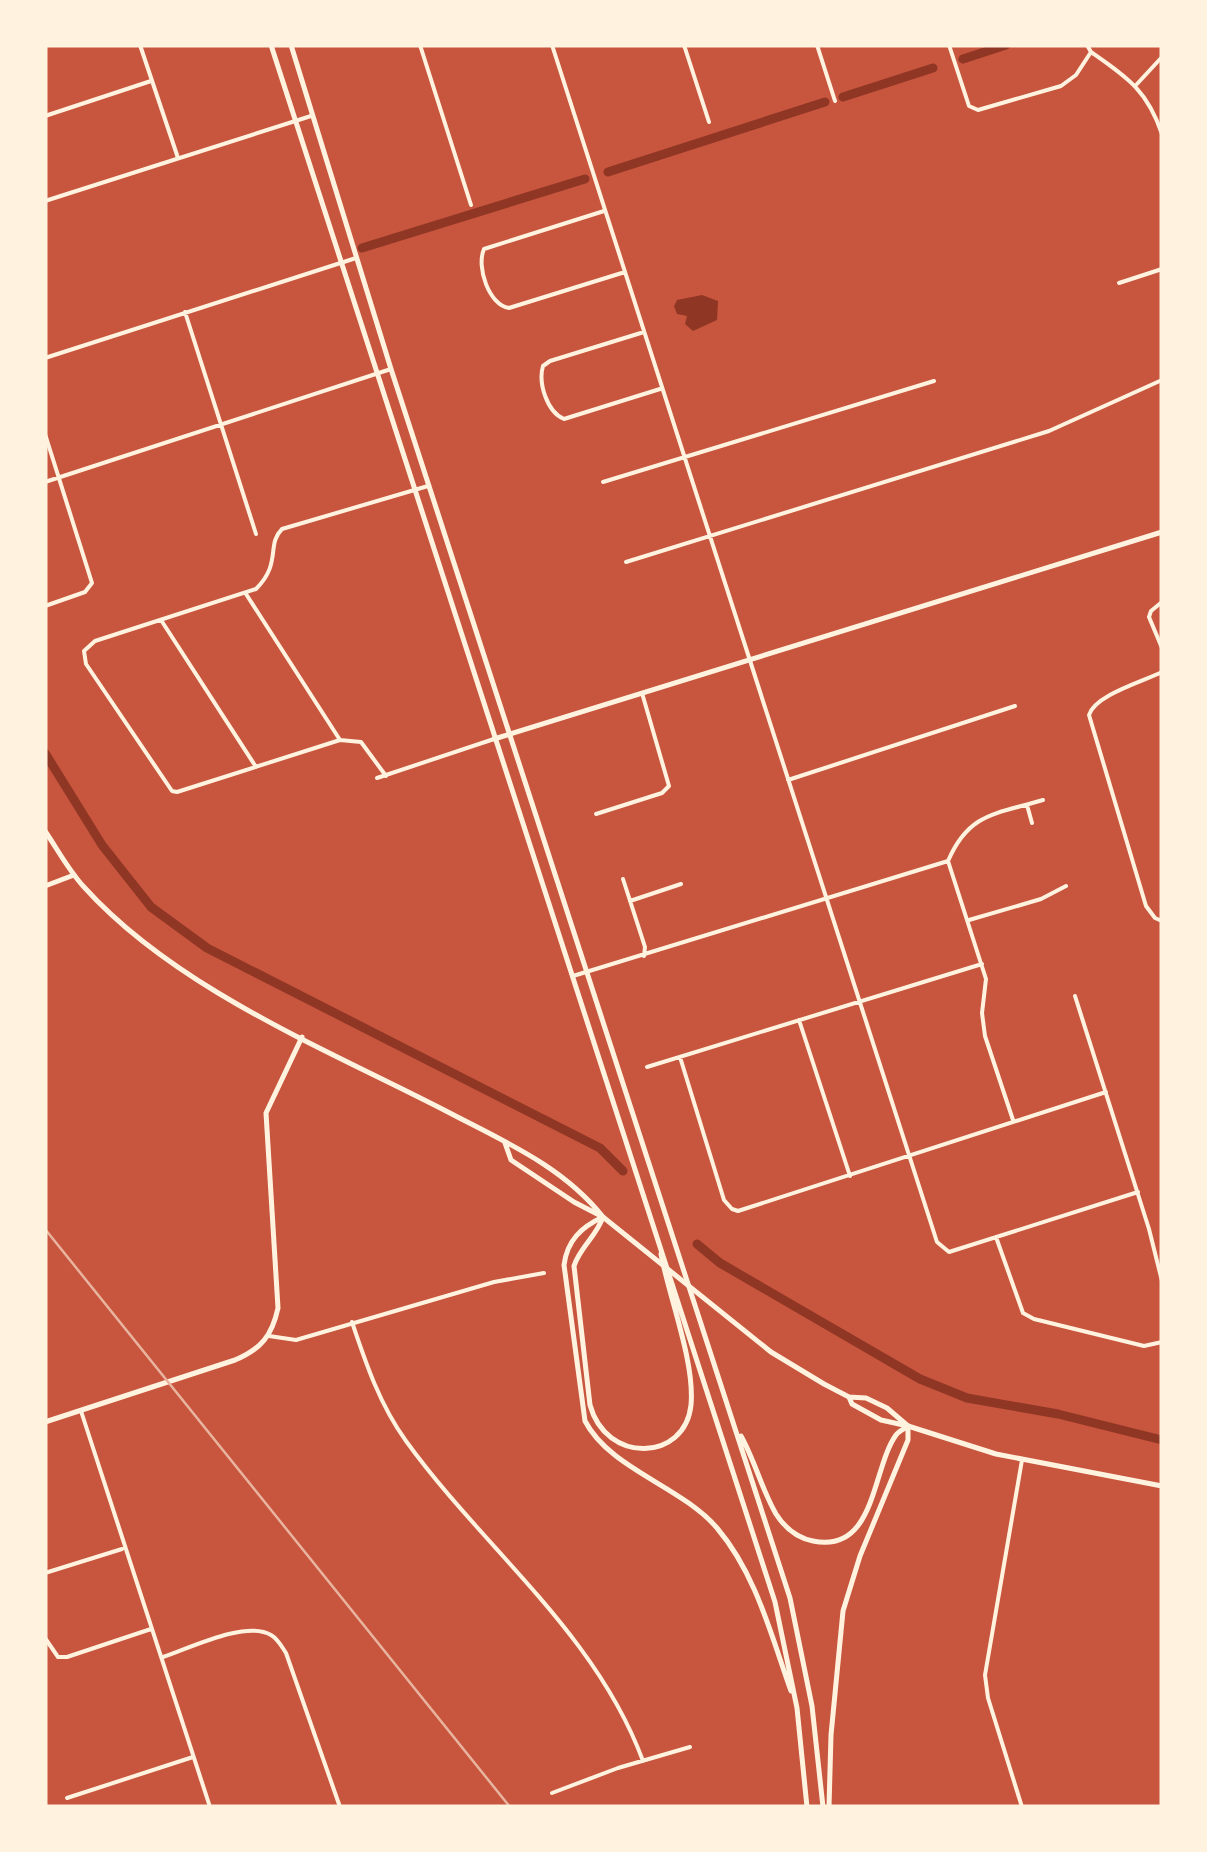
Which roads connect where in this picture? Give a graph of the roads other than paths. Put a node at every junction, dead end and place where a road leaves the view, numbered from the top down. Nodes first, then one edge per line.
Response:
1 (140, 45) edge
2 (271, 45) edge
3 (291, 45) edge
4 (420, 45) edge
5 (552, 45) edge
6 (684, 45) edge
7 (817, 45) edge
8 (949, 45) edge
9 (1086, 45) edge
10 (1091, 52) junction
11 (1162, 57) edge
12 (151, 81) junction
13 (1137, 84) junction
14 (835, 102) dead end
15 (45, 116) edge
16 (311, 116) junction
17 (294, 120) junction
18 (709, 122) dead end
19 (1162, 134) edge
20 (178, 158) junction
21 (45, 201) edge
22 (470, 205) dead end
23 (605, 210) junction
24 (356, 258) junction
25 (340, 262) junction
26 (1162, 269) edge
27 (625, 272) junction
28 (1119, 283) dead end
29 (185, 312) junction
30 (644, 332) junction
31 (45, 358) edge
32 (391, 368) junction
33 (376, 374) junction
34 (1162, 380) edge
35 (934, 381) dead end
36 (662, 389) junction
37 (221, 424) junction
38 (45, 434) edge
39 (684, 458) junction
40 (59, 477) junction
41 (45, 482) edge
42 (603, 482) dead end
43 (430, 485) junction
44 (415, 490) junction
45 (1162, 532) edge
46 (256, 534) dead end
47 (710, 537) junction
48 (626, 562) dead end
49 (246, 594) junction
50 (1162, 602) edge
51 (45, 606) edge
52 (161, 620) junction
53 (1162, 648) edge
54 (748, 658) junction
55 (1162, 672) edge
56 (642, 693) junction
57 (1015, 706) dead end
58 (510, 734) junction
59 (494, 739) junction
60 (340, 740) junction
61 (256, 767) junction
62 (386, 776) junction
63 (377, 778) dead end
64 (788, 780) junction
65 (1043, 800) dead end
66 (1027, 805) junction
67 (596, 814) dead end
68 (1032, 823) dead end
69 (45, 831) edge
70 (948, 861) junction
71 (74, 875) junction
72 (623, 880) dead end
73 (681, 884) dead end
74 (45, 886) edge
75 (1066, 886) dead end
76 (826, 899) junction
77 (630, 901) junction
78 (969, 920) junction
79 (1162, 920) edge
80 (644, 956) junction
81 (982, 964) junction
82 (587, 972) junction
83 (573, 976) junction
84 (1075, 996) dead end
85 (860, 1002) junction
86 (799, 1020) junction
87 (302, 1036) junction
88 (680, 1057) junction
89 (647, 1067) dead end
90 (1106, 1092) junction
91 (1014, 1122) junction
92 (506, 1143) junction
93 (910, 1156) junction
94 (850, 1176) junction
95 (1138, 1192) junction
96 (603, 1217) junction
97 (656, 1231) junction
98 (996, 1238) junction
99 (544, 1273) dead end
100 (1162, 1281) edge
101 (352, 1322) junction
102 (269, 1336) junction
103 (1162, 1342) edge
104 (849, 1397) junction
105 (81, 1410) junction
106 (45, 1422) edge
107 (908, 1426) junction
108 (736, 1428) junction
109 (1022, 1460) junction
110 (1162, 1486) edge
111 (124, 1548) junction
112 (45, 1573) edge
113 (152, 1629) junction
114 (45, 1638) edge
115 (161, 1658) junction
116 (797, 1708) junction
117 (690, 1747) dead end
118 (194, 1757) junction
119 (642, 1761) junction
120 (552, 1792) dead end
121 (67, 1798) dead end
122 (210, 1807) edge
123 (340, 1807) edge
124 (808, 1807) edge
125 (826, 1807) edge
126 (1022, 1807) edge

1 - 12 street
2 - 17 main road
3 - 16 main road
4 - 22 street
5 - 23 street
6 - 18 street
7 - 14 street
8 - 10 street
9 - 10 street
10 - 13 street
11 - 13 street
12 - 15 street
12 - 20 street
13 - 19 street
16 - 17 street
16 - 24 main road
17 - 20 street
17 - 25 main road
20 - 21 street
23 - 27 street
23 - 27 street
24 - 25 street
24 - 32 main road
25 - 29 street
25 - 33 main road
26 - 28 street
27 - 30 street
29 - 31 street
29 - 37 street
30 - 36 street
30 - 36 street
32 - 33 street
32 - 43 main road
33 - 37 street
33 - 44 main road
34 - 47 street
35 - 39 street
36 - 39 street
37 - 40 street
37 - 46 street
38 - 40 street
39 - 42 street
39 - 47 street
40 - 41 street
40 - 51 street
43 - 44 street
43 - 58 main road
44 - 49 street
44 - 59 main road
45 - 54 main road
47 - 48 street
47 - 54 street
49 - 52 street
49 - 60 street
50 - 53 street
52 - 61 street
52 - 61 street
54 - 56 main road
54 - 64 street
55 - 79 street
56 - 58 main road
56 - 67 street
57 - 64 street
58 - 59 main road
58 - 82 main road
59 - 62 street
59 - 83 main road
60 - 61 street
60 - 62 street
62 - 63 street
64 - 76 street
65 - 66 street
66 - 68 street
66 - 70 street
69 - 71 main road
70 - 76 street
70 - 78 street
71 - 74 main road
71 - 87 main road
72 - 77 street
73 - 77 street
75 - 78 street
76 - 80 street
76 - 85 street
77 - 80 street
78 - 81 street
80 - 82 street
81 - 85 street
81 - 91 street
82 - 83 street
82 - 108 main road
83 - 97 main road
84 - 90 street
85 - 86 street
85 - 93 street
86 - 88 street
86 - 94 street
87 - 92 main road
87 - 102 main road
88 - 89 street
88 - 94 street
90 - 91 street
90 - 95 street
91 - 93 street
92 - 96 main road
92 - 96 main road
93 - 94 street
93 - 98 street
95 - 98 street
95 - 100 street
96 - 97 main road
96 - 104 main road
96 - 116 main road
97 - 116 main road
98 - 103 street
99 - 101 street
101 - 102 street
101 - 119 street
102 - 105 main road
104 - 107 main road
104 - 107 main road
105 - 106 main road
105 - 111 street
107 - 108 main road
107 - 109 main road
107 - 125 main road
108 - 125 main road
109 - 110 main road
109 - 126 street
111 - 112 street
111 - 113 street
113 - 114 street
113 - 115 street
115 - 118 street
115 - 123 street
116 - 124 main road
117 - 119 street
118 - 121 street
118 - 122 street
119 - 120 street

